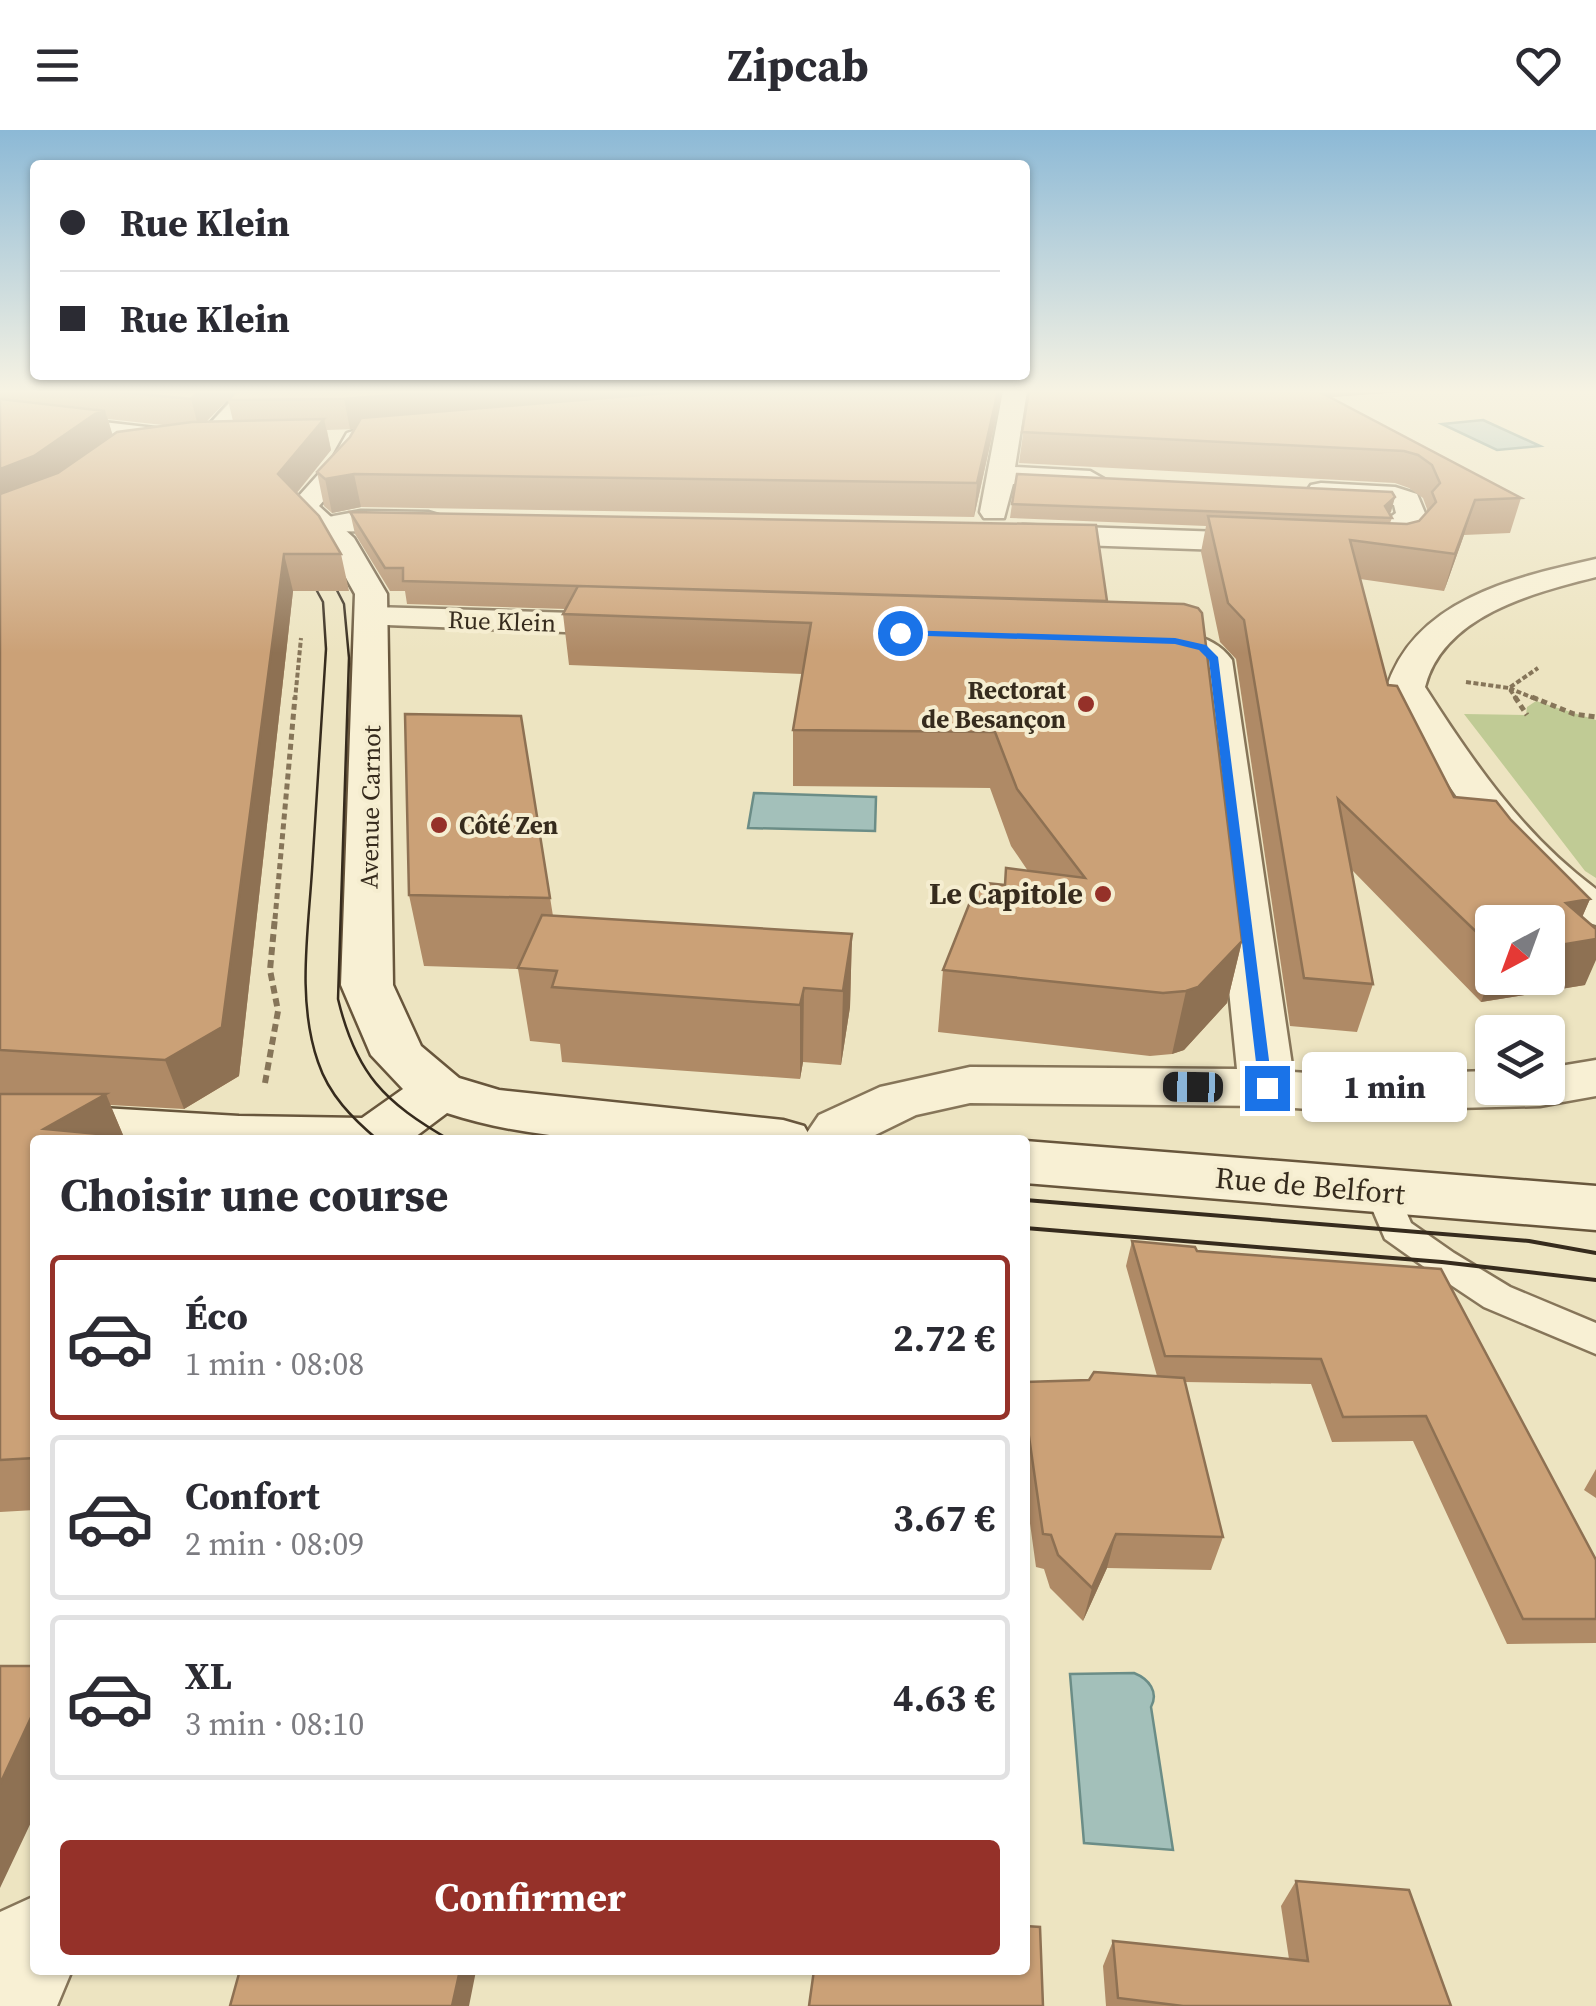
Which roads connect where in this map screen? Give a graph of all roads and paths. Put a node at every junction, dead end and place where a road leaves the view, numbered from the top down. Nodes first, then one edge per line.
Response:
1 (329, 479) edge
2 (1001, 479) edge
3 (1072, 479) edge
4 (1120, 481) edge
5 (1297, 490) edge
6 (318, 522) junction
7 (460, 522) edge
8 (1596, 568) edge
9 (373, 617) junction
10 (678, 626) edge
11 (301, 638) dead end
12 (1091, 639) edge
13 (1538, 668) dead end
14 (1509, 688) junction
15 (1527, 715) dead end
16 (1596, 717) edge
17 (1596, 911) edge
18 (1596, 1078) edge
19 (1565, 1083) edge
20 (1267, 1088) junction
21 (1475, 1089) edge
22 (439, 1090) junction
23 (262, 1098) dead end
24 (0, 1120) edge
25 (224, 1135) edge
26 (379, 1135) edge
27 (735, 1135) edge
28 (834, 1135) edge
29 (1030, 1162) edge
30 (1382, 1192) junction
31 (1596, 1208) edge
32 (1596, 1339) edge
33 (30, 1955) edge
34 (6, 2006) edge

1 - 6 street
2 - 5 street
3 - 4 street
6 - 7 street
6 - 9 street, Avenue Carnot
8 - 17 street
9 - 10 street, Rue Klein
9 - 22 street, Avenue Carnot
11 - 23 path
12 - 20 street
13 - 14 path
14 - 15 path
14 - 16 path
18 - 19 street
20 - 21 street
20 - 28 street
22 - 26 street
22 - 27 street
24 - 25 street
29 - 30 street, Rue de Belfort
30 - 31 street, Rue de Belfort
30 - 32 lane
33 - 34 street

